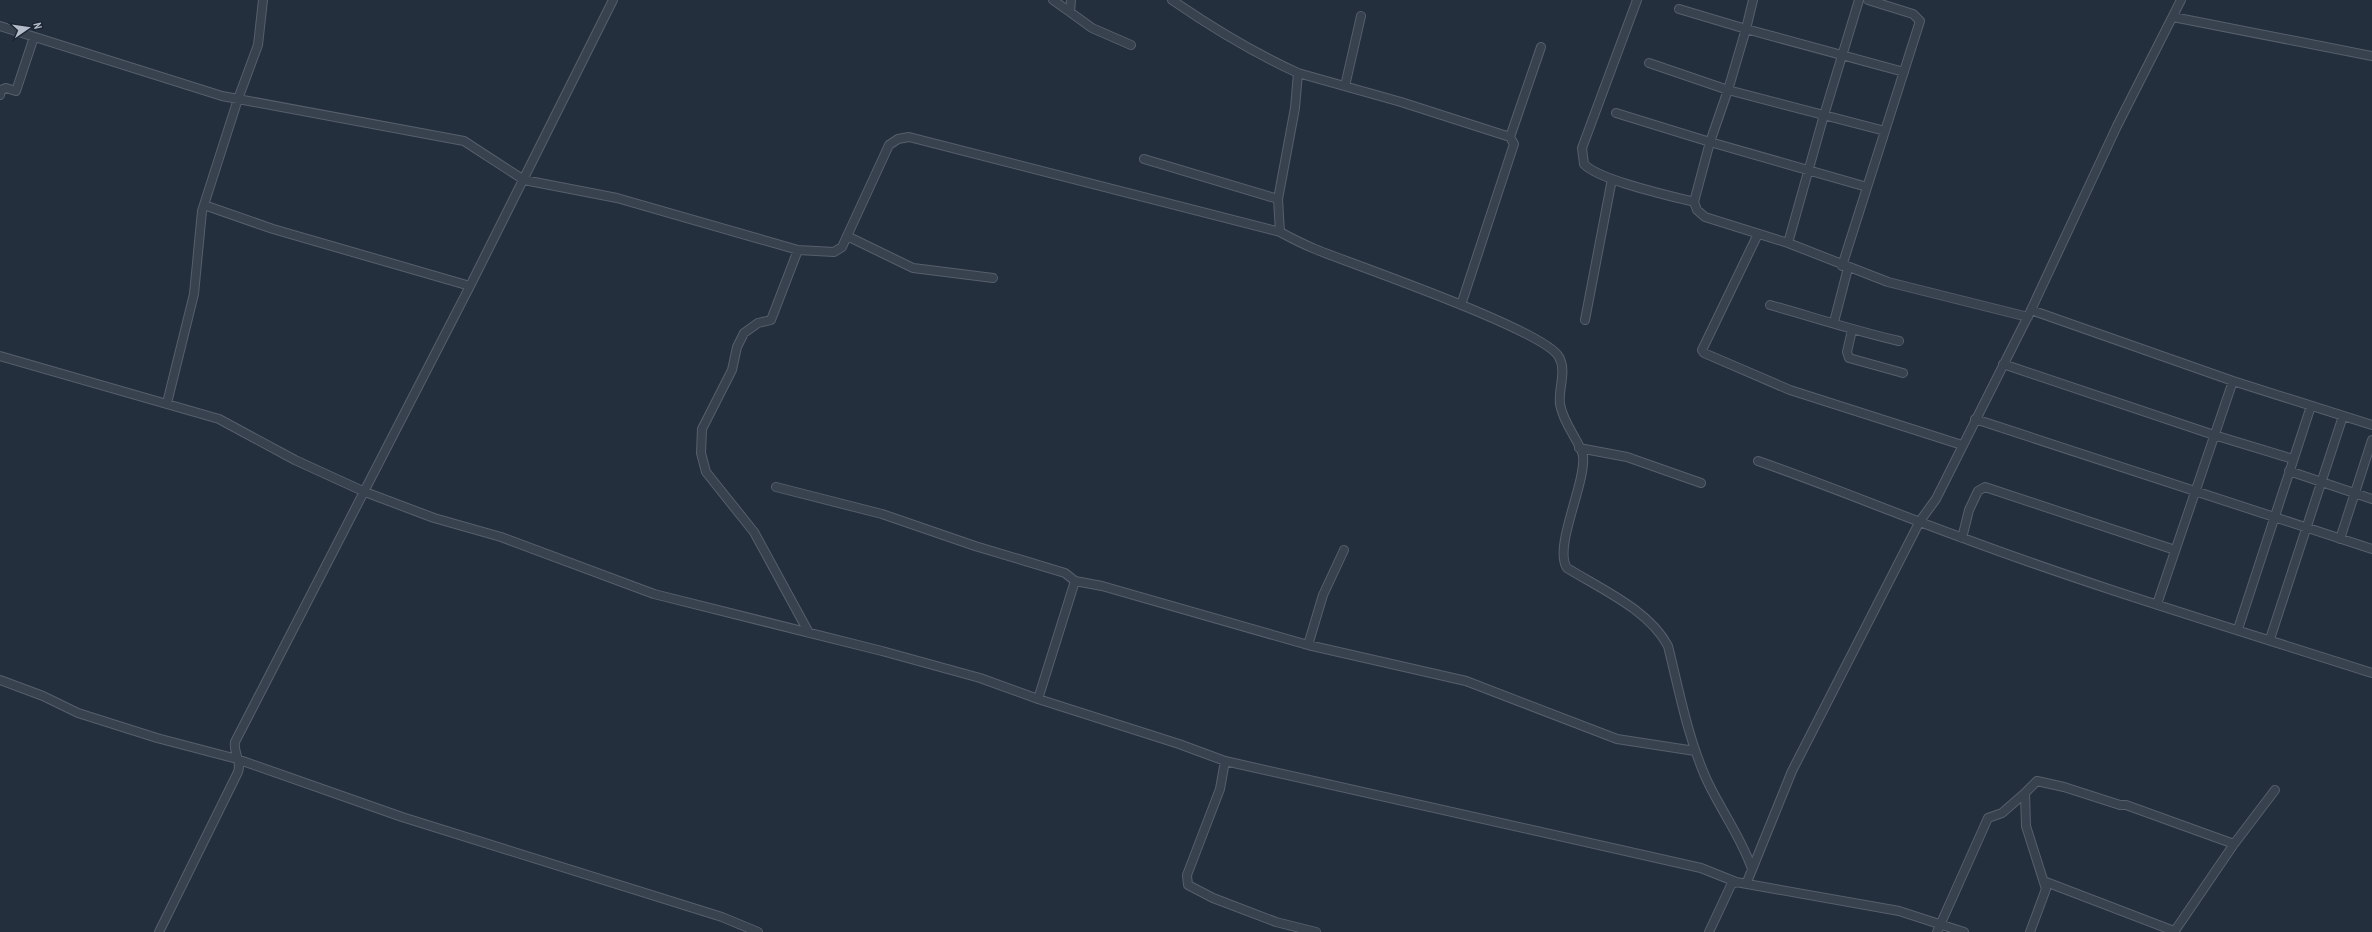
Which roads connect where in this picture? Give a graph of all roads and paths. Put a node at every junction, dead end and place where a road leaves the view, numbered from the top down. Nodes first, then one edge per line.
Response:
1 (263, 0) edge
2 (614, 0) edge
3 (1053, 0) edge
4 (1071, 0) edge
5 (1172, 0) edge
6 (1637, 0) edge
7 (1753, 0) edge
8 (1859, 0) edge
9 (1868, 0) edge
10 (2181, 0) edge
11 (1679, 9) dead end
12 (1070, 12) junction
13 (1361, 16) dead end
14 (2173, 17) junction
15 (0, 26) edge
16 (1746, 29) junction
17 (34, 37) junction
18 (1131, 45) dead end
19 (1541, 47) dead end
20 (2372, 56) edge
21 (1843, 57) junction
22 (1649, 63) dead end
23 (1904, 72) junction
24 (1298, 73) junction
25 (1345, 86) junction
26 (1728, 90) junction
27 (0, 95) edge
28 (238, 99) junction
29 (1616, 113) dead end
30 (1824, 115) junction
31 (1885, 131) junction
32 (1510, 138) junction
33 (1710, 142) junction
34 (1144, 159) dead end
35 (1809, 170) junction
36 (1612, 179) junction
37 (524, 180) junction
38 (1867, 186) junction
39 (1278, 199) junction
40 (1694, 202) junction
41 (204, 205) junction
42 (1280, 232) junction
43 (1758, 234) junction
44 (847, 236) junction
45 (1788, 243) junction
46 (798, 250) junction
47 (1845, 267) junction
48 (993, 278) dead end
49 (470, 286) junction
50 (1770, 304) dead end
51 (1461, 305) junction
52 (2029, 313) junction
53 (1585, 320) dead end
54 (1834, 322) junction
55 (1852, 330) junction
56 (1899, 341) dead end
57 (0, 356) edge
58 (2003, 364) junction
59 (1903, 373) dead end
60 (2233, 381) junction
61 (167, 403) junction
62 (2311, 406) junction
63 (2343, 416) junction
64 (1975, 419) junction
65 (2372, 425) edge
66 (2214, 436) junction
67 (2372, 440) edge
68 (1962, 445) junction
69 (1579, 448) junction
70 (2293, 459) junction
71 (1758, 462) dead end
72 (2289, 471) junction
73 (1701, 482) dead end
74 (2322, 482) junction
75 (776, 487) dead end
76 (2195, 491) junction
77 (365, 492) junction
78 (2355, 493) junction
79 (2372, 499) edge
80 (2275, 517) junction
81 (1920, 521) junction
82 (2307, 528) junction
83 (1962, 538) junction
84 (2340, 539) junction
85 (2371, 546) edge
86 (1344, 550) dead end
87 (2175, 550) junction
88 (1075, 581) junction
89 (2157, 604) junction
90 (2238, 629) junction
91 (809, 633) junction
92 (2270, 639) junction
93 (1308, 645) junction
94 (2372, 673) edge
95 (0, 680) edge
96 (1038, 699) junction
97 (1695, 751) junction
98 (237, 759) junction
99 (1225, 761) junction
100 (2275, 790) dead end
101 (2025, 793) junction
102 (2234, 844) junction
103 (1752, 869) junction
104 (1736, 882) junction
105 (1747, 882) junction
106 (2046, 882) junction
107 (1940, 924) junction
108 (159, 932) edge
109 (758, 932) edge
110 (1316, 932) edge
111 (1710, 932) edge
112 (1937, 932) edge
113 (1964, 932) edge
114 (2030, 932) edge
115 (2174, 932) edge

1 - 28 street
2 - 37 street
3 - 12 street
4 - 12 street
5 - 24 street
6 - 36 street
7 - 16 street
8 - 21 street
9 - 23 street
10 - 14 street
11 - 16 street
12 - 18 street
13 - 25 street
14 - 20 street
14 - 52 street
15 - 17 street
16 - 21 street
16 - 26 street
17 - 27 street
17 - 28 street
19 - 32 street
21 - 23 street
21 - 30 street
22 - 26 street
23 - 31 street
24 - 25 street
24 - 39 street
25 - 32 street
26 - 30 street
26 - 33 street
28 - 37 street
28 - 41 street
29 - 33 street
30 - 31 street
30 - 35 street
31 - 38 street
32 - 51 street
33 - 35 street
33 - 40 street
34 - 39 street
35 - 38 street
35 - 45 street
36 - 40 street
36 - 53 street
37 - 46 street
37 - 49 street
38 - 47 street
39 - 42 street
40 - 43 street
41 - 49 street
41 - 61 street
42 - 44 street
42 - 51 street
43 - 45 street
43 - 68 street
44 - 46 street
44 - 48 street
45 - 47 street
46 - 91 street
47 - 52 street
47 - 54 street
49 - 77 street
50 - 54 street
51 - 69 street
52 - 58 street
52 - 60 street
54 - 55 street
55 - 56 street
55 - 59 street
57 - 61 street
58 - 64 street
58 - 66 street
60 - 62 street
60 - 66 street
61 - 77 street
62 - 63 street
62 - 70 street
63 - 65 street
63 - 74 street
64 - 68 street
64 - 76 street
66 - 70 street
66 - 76 street
67 - 78 street
68 - 81 street
69 - 73 street
69 - 97 street
70 - 72 street
71 - 81 street
72 - 74 street
72 - 80 street
74 - 78 street
74 - 82 street
75 - 88 street
76 - 80 street
76 - 87 street
77 - 91 street
77 - 98 street
78 - 79 street
78 - 84 street
80 - 82 street
80 - 90 street
81 - 83 street
81 - 103 street
82 - 84 street
82 - 92 street
83 - 87 street
83 - 89 street
84 - 85 street
86 - 93 street
87 - 89 street
88 - 93 street
88 - 96 street
89 - 90 street
90 - 92 street
91 - 96 street
92 - 94 street
93 - 97 street
95 - 98 street
96 - 99 street
97 - 103 street
98 - 108 street
98 - 109 street
99 - 104 street
99 - 110 street
100 - 102 street
101 - 102 street
101 - 106 street
101 - 107 street
102 - 115 street
103 - 105 street
104 - 105 street
104 - 111 street
105 - 107 street
106 - 114 street
106 - 115 street
107 - 112 street
107 - 113 street

